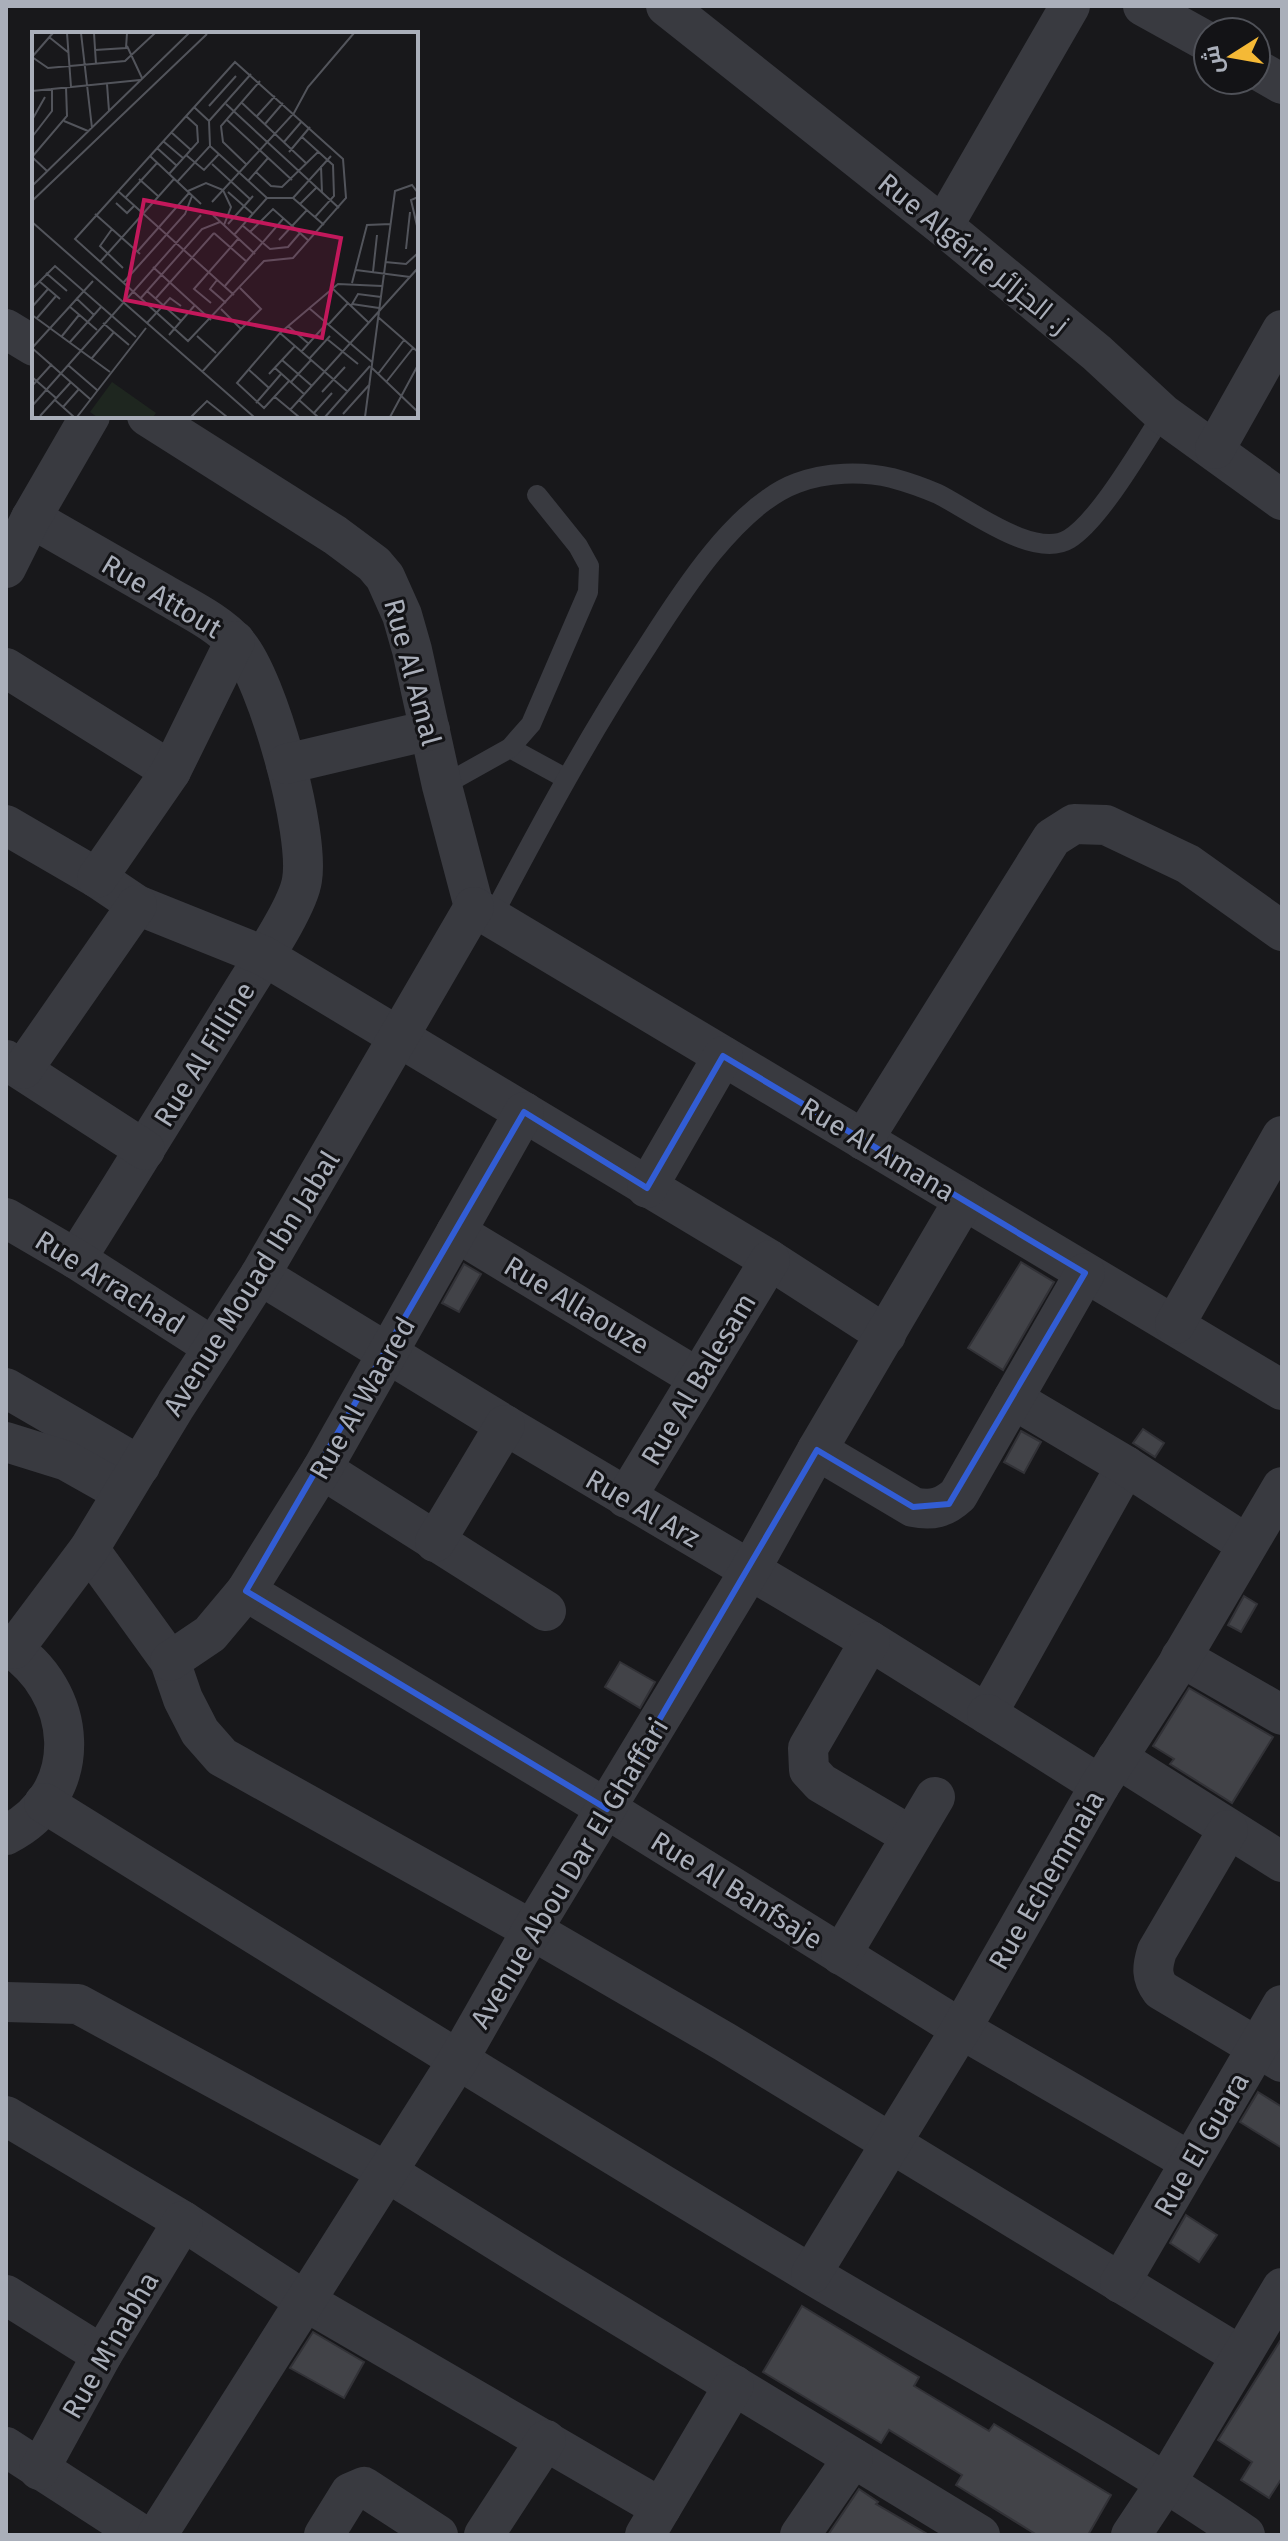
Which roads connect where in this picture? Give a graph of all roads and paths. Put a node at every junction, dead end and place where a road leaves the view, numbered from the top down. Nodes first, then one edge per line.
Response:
1 (666, 6) edge
2 (1070, 6) edge
3 (1143, 6) edge
4 (1192, 33) edge
5 (943, 226) junction
6 (6, 329) edge
7 (1282, 330) edge
8 (32, 345) edge
9 (1163, 414) junction
10 (89, 418) edge
11 (150, 418) edge
12 (1215, 449) junction
13 (537, 495) dead end
14 (1282, 500) edge
15 (31, 518) junction
16 (6, 568) edge
17 (235, 641) junction
18 (6, 668) edge
19 (430, 730) junction
20 (510, 748) junction
21 (286, 764) junction
22 (171, 771) junction
23 (565, 778) junction
24 (442, 786) junction
25 (9, 832) edge
26 (301, 839) joint
27 (97, 878) junction
28 (137, 905) junction
29 (483, 912) junction
30 (1282, 931) edge
31 (264, 956) junction
32 (398, 1037) junction
33 (723, 1056) junction
34 (14, 1065) edge
35 (524, 1112) junction
36 (1282, 1136) edge
37 (863, 1140) junction
38 (145, 1150) junction
39 (647, 1188) junction
40 (964, 1200) junction
41 (6, 1218) edge
42 (456, 1232) junction
43 (76, 1259) junction
44 (770, 1260) junction
45 (1085, 1273) junction
46 (260, 1275) junction
47 (1175, 1324) junction
48 (886, 1335) junction
49 (213, 1347) junction
50 (388, 1354) junction
51 (698, 1378) junction
52 (6, 1388) edge
53 (1282, 1390) edge
54 (1013, 1399) junction
55 (505, 1425) junction
56 (6, 1442) edge
57 (817, 1450) junction
58 (1126, 1466) junction
59 (322, 1469) junction
60 (131, 1479) junction
61 (1282, 1487) edge
62 (626, 1498) junction
63 (435, 1542) junction
64 (1246, 1544) junction
65 (89, 1549) junction
66 (750, 1570) junction
67 (246, 1591) junction
68 (546, 1611) dead end
69 (870, 1641) junction
70 (10, 1647) edge
71 (1181, 1657) junction
72 (170, 1661) junction
73 (987, 1714) junction
74 (1282, 1715) edge
75 (1108, 1772) junction
76 (935, 1797) dead end
77 (44, 1803) junction
78 (607, 1809) junction
79 (1228, 1830) junction
80 (6, 1835) edge
81 (911, 1836) junction
82 (1282, 1862) edge
83 (532, 1930) junction
84 (841, 1955) junction
85 (6, 2002) edge
86 (1282, 2005) edge
87 (961, 2029) junction
88 (1270, 2055) edge
89 (458, 2060) junction
90 (6, 2116) edge
91 (892, 2145) junction
92 (1189, 2161) junction
93 (387, 2172) junction
94 (183, 2221) junction
95 (811, 2274) junction
96 (1120, 2283) junction
97 (1282, 2289) edge
98 (6, 2295) edge
99 (305, 2301) junction
100 (102, 2355) junction
101 (1241, 2356) junction
102 (734, 2385) junction
103 (546, 2440) junction
104 (6, 2447) edge
105 (853, 2458) junction
106 (39, 2470) junction
107 (1167, 2481) junction
108 (653, 2522) edge
109 (142, 2535) edge
110 (157, 2535) edge
111 (324, 2535) edge
112 (438, 2535) edge
113 (484, 2535) edge
114 (800, 2535) edge
115 (980, 2535) edge
116 (1131, 2535) edge
117 (1245, 2535) edge

1 - 5 street, Rue Algérie ز. الجزائر
2 - 5 street
3 - 4 street
5 - 9 street, Rue Algérie ز. الجزائر
6 - 8 street
7 - 12 street
9 - 12 street, Rue Algérie ز. الجزائر
9 - 23 lane
10 - 15 street
11 - 19 street, Rue Al Amal
12 - 14 street, Rue Algérie ز. الجزائر
13 - 20 lane
15 - 16 street
15 - 17 street, Rue Attout
17 - 21 street, Rue Attout
17 - 22 street
18 - 22 street
19 - 21 street
19 - 24 street, Rue Al Amal
20 - 23 lane
20 - 24 lane
21 - 26 street, Rue Attout
22 - 27 street
23 - 29 lane
24 - 29 street, Rue Al Amal
25 - 27 street
26 - 31 street, Rue Al Filline
27 - 28 street
28 - 31 street
28 - 34 street
29 - 32 street, Avenue Mouad Ibn Jabal
29 - 33 street, Rue Al Amana
30 - 37 street
31 - 32 street
31 - 38 street, Rue Al Filline
32 - 35 street
32 - 46 street, Avenue Mouad Ibn Jabal
33 - 37 street, Rue Al Amana
33 - 39 street
34 - 38 street
35 - 39 street
35 - 42 street, Rue Al Waared
36 - 47 street
37 - 40 street, Rue Al Amana
38 - 43 street, Rue Al Filline
39 - 44 street
40 - 45 street, Rue Al Amana
40 - 48 street, Avenue Abou Dar El Ghaffari
41 - 43 street, Rue Arrachad
42 - 50 street, Rue Al Waared
42 - 51 street, Rue Allaouze
43 - 49 street, Rue Arrachad
44 - 48 street
44 - 51 street, Rue Al Balesam
45 - 47 street, Rue Al Amana
45 - 54 street
46 - 49 street, Avenue Mouad Ibn Jabal
46 - 50 street, Rue Al Arz
47 - 53 street, Rue Al Amana
48 - 57 street, Avenue Abou Dar El Ghaffari
49 - 60 street, Avenue Mouad Ibn Jabal
50 - 55 street, Rue Al Arz
50 - 59 street, Rue Al Waared
51 - 62 street, Rue Al Balesam
52 - 60 street
54 - 57 street
54 - 58 street
55 - 62 street, Rue Al Arz
55 - 63 street
56 - 60 street
57 - 66 street, Avenue Abou Dar El Ghaffari
58 - 64 street
58 - 73 street
59 - 63 street
59 - 67 street, Rue Al Waared
60 - 65 street, Avenue Mouad Ibn Jabal
61 - 64 street, Rue Echemmaia
62 - 66 street, Rue Al Arz
63 - 68 street
64 - 71 street, Rue Echemmaia
65 - 70 street, Avenue Mouad Ibn Jabal
65 - 72 street
66 - 69 street, Rue Al Arz
66 - 78 street, Avenue Abou Dar El Ghaffari
67 - 72 street, Rue Al Waared
67 - 78 street, Rue Al Banfsaje
69 - 73 street, Rue Al Arz
69 - 81 street
70 - 77 street
71 - 74 street
71 - 75 street, Rue Echemmaia
72 - 83 street
73 - 75 street, Rue Al Arz
75 - 79 street, Rue Al Arz
75 - 87 street, Rue Echemmaia
76 - 81 street
77 - 80 street
77 - 89 street
78 - 83 street, Avenue Abou Dar El Ghaffari
78 - 84 street, Rue Al Banfsaje
79 - 82 street, Rue Al Arz
79 - 88 street
81 - 84 street
83 - 89 street, Avenue Abou Dar El Ghaffari
83 - 91 street
84 - 87 street, Rue Al Banfsaje
85 - 93 street
86 - 88 street, Rue El Guara
87 - 91 street, Rue Echemmaia
87 - 92 street, Rue Al Banfsaje
88 - 92 street, Rue El Guara
89 - 93 street, Avenue Abou Dar El Ghaffari
89 - 95 street
90 - 94 street
91 - 95 street, Rue Echemmaia
91 - 96 street
92 - 96 street, Rue El Guara
93 - 99 street, Avenue Abou Dar El Ghaffari
93 - 102 street
94 - 99 street
94 - 100 street, Rue M'nabha
95 - 107 street
96 - 101 street
97 - 101 street
98 - 100 street
99 - 103 street
99 - 110 street, Avenue Abou Dar El Ghaffari
100 - 106 street, Rue M'nabha
101 - 107 street
102 - 105 street
102 - 108 street
103 - 108 street
103 - 113 street
104 - 106 street
105 - 114 street
105 - 115 street
106 - 109 street
107 - 116 street
107 - 117 street
111 - 112 street

